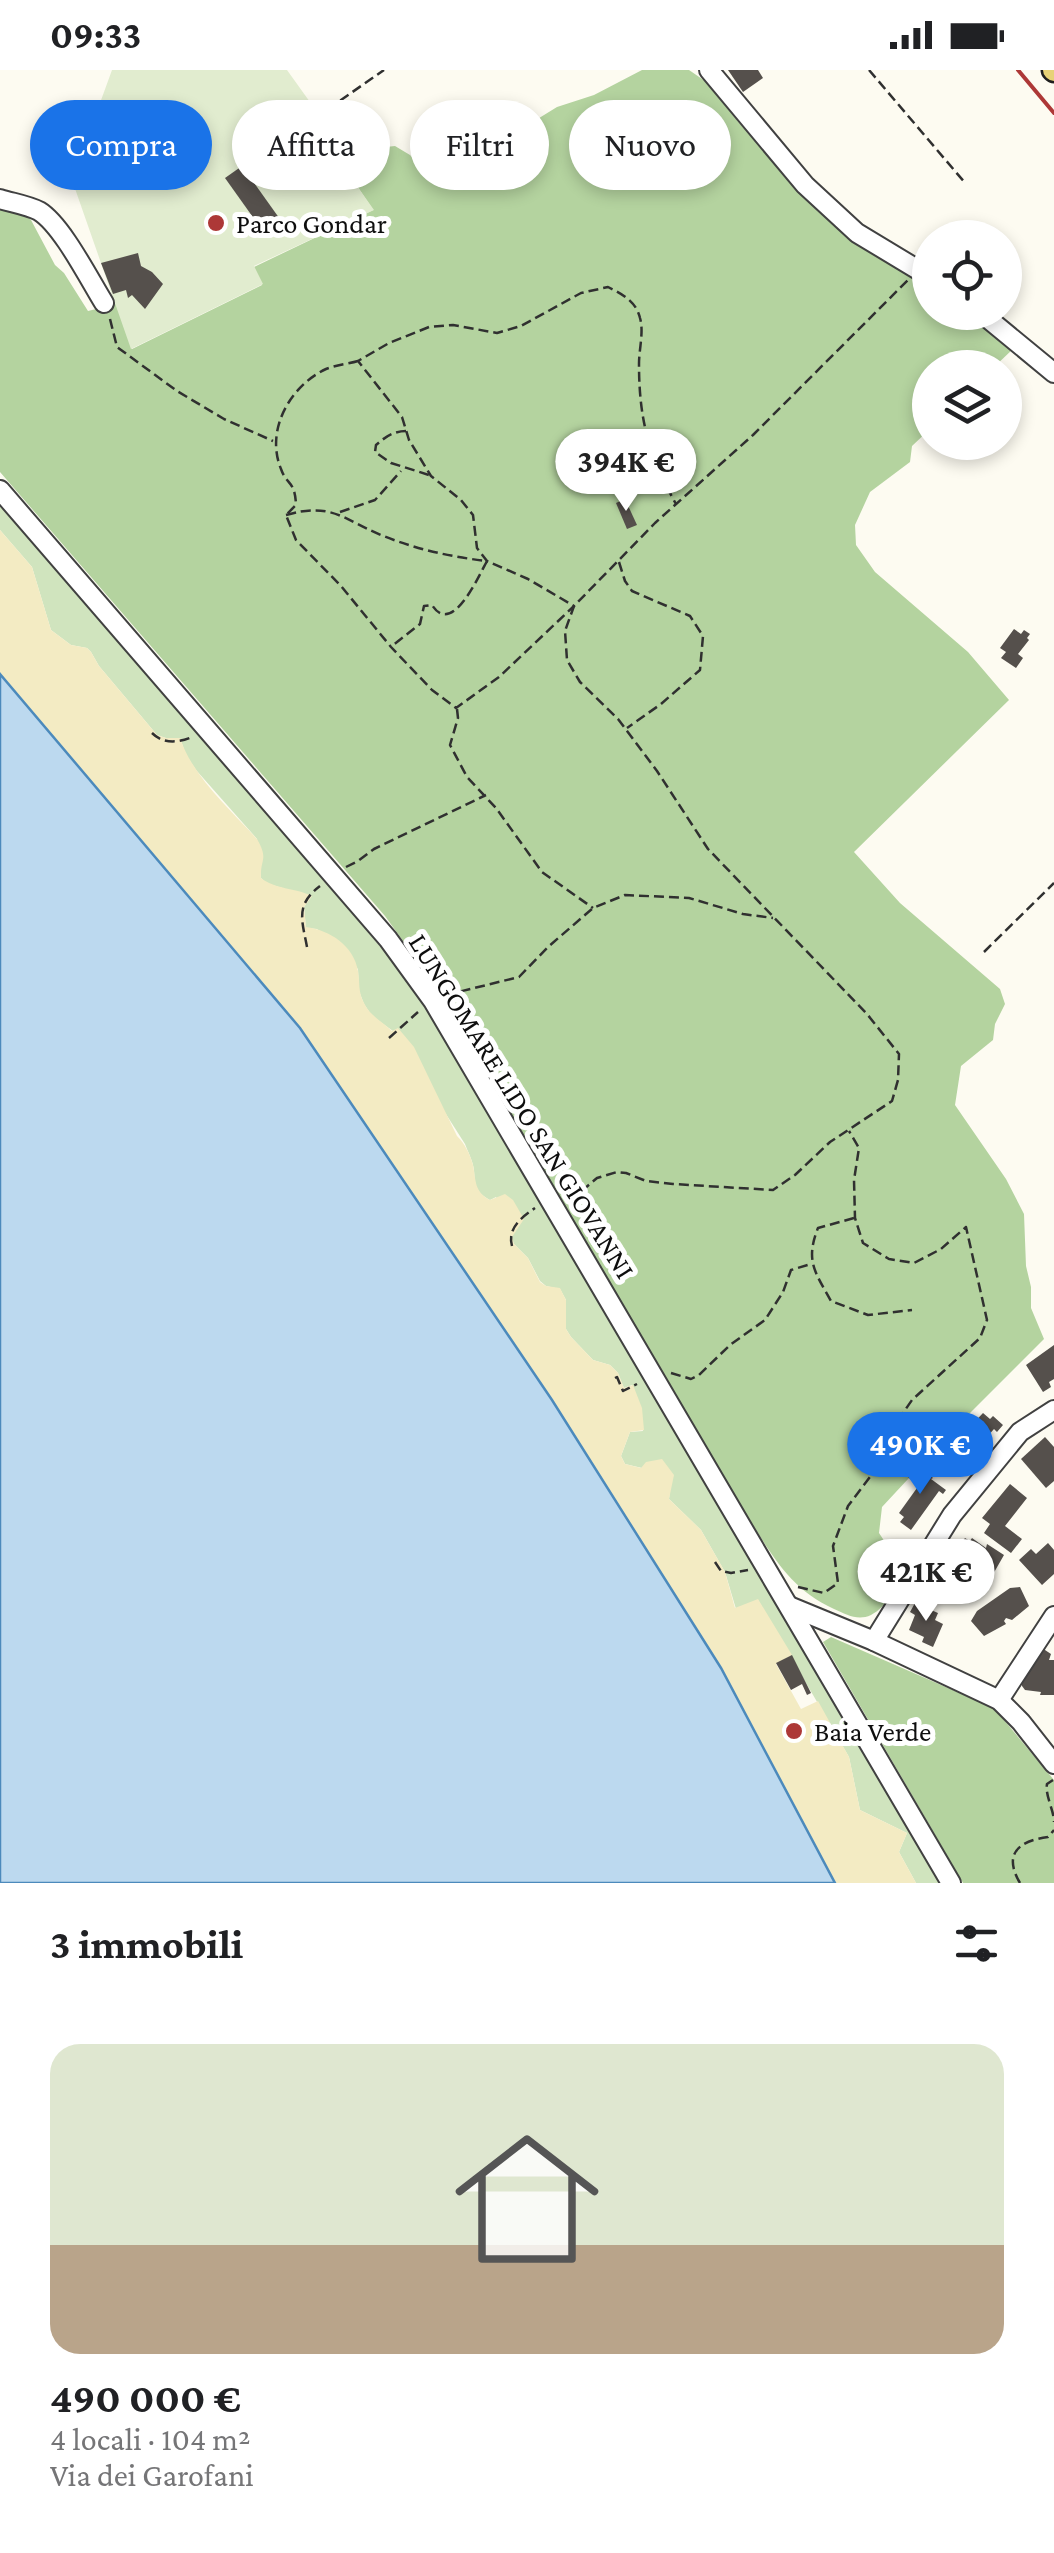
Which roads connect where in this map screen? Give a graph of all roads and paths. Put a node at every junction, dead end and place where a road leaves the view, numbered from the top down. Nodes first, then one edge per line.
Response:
1 (384, 70) edge
2 (709, 70) edge
3 (868, 70) edge
4 (341, 100) edge
5 (966, 184) dead end
6 (0, 199) edge
7 (912, 266) edge
8 (912, 284) edge
9 (104, 303) joint
10 (1002, 330) edge
11 (358, 361) junction
12 (1054, 373) edge
13 (406, 431) junction
14 (274, 442) junction
15 (403, 468) junction
16 (430, 476) junction
17 (0, 490) edge
18 (676, 504) junction
19 (338, 513) junction
20 (286, 516) junction
21 (487, 561) junction
22 (619, 561) junction
23 (574, 606) junction
24 (391, 647) junction
25 (456, 708) junction
26 (206, 728) junction
27 (626, 729) junction
28 (152, 733) dead end
29 (486, 795) junction
30 (334, 875) junction
31 (1054, 884) edge
32 (594, 908) junction
33 (775, 918) junction
34 (307, 947) dead end
35 (984, 952) dead end
36 (433, 1001) junction
37 (389, 1038) dead end
38 (849, 1130) junction
39 (553, 1205) junction
40 (855, 1218) junction
41 (512, 1246) dead end
42 (811, 1264) junction
43 (912, 1310) dead end
44 (653, 1375) junction
45 (615, 1378) dead end
46 (1054, 1410) edge
47 (715, 1562) dead end
48 (763, 1564) junction
49 (786, 1600) junction
50 (1054, 1616) edge
51 (874, 1642) junction
52 (999, 1700) junction
53 (1054, 1764) edge
54 (1054, 1780) edge
55 (1054, 1822) edge
56 (1054, 1830) edge
57 (951, 1883) edge
58 (1020, 1883) edge

1 - 4 path
2 - 7 street
3 - 5 path
6 - 9 street
8 - 18 path
9 - 14 path
10 - 12 street
11 - 13 path
11 - 14 path
11 - 18 path
13 - 15 path
13 - 16 path
14 - 20 path
15 - 16 path
15 - 19 path
16 - 21 path
17 - 26 street, LUNGOMARE LIDO SAN GIOVANNI
18 - 22 path
19 - 20 path
19 - 21 path
20 - 24 path
21 - 23 path
21 - 24 path
22 - 23 path
22 - 27 path
23 - 25 path
23 - 27 path
24 - 25 path
25 - 29 path
26 - 28 path
26 - 30 street, LUNGOMARE LIDO SAN GIOVANNI
27 - 33 path
29 - 30 path
29 - 32 path
30 - 34 path
30 - 36 street, LUNGOMARE LIDO SAN GIOVANNI
31 - 35 path
32 - 33 path
32 - 36 path
33 - 38 path
36 - 37 path
36 - 39 street, LUNGOMARE LIDO SAN GIOVANNI
38 - 39 path
38 - 40 path
39 - 41 path
39 - 44 street, LUNGOMARE LIDO SAN GIOVANNI
40 - 42 path
40 - 49 path
42 - 43 path
42 - 44 path
44 - 45 path
44 - 48 street, LUNGOMARE LIDO SAN GIOVANNI
46 - 51 street
47 - 48 path
48 - 49 street, LUNGOMARE LIDO SAN GIOVANNI
49 - 51 street
49 - 57 street, LUNGOMARE LIDO SAN GIOVANNI
50 - 52 street
51 - 52 street
52 - 53 street
54 - 55 path
56 - 58 path

